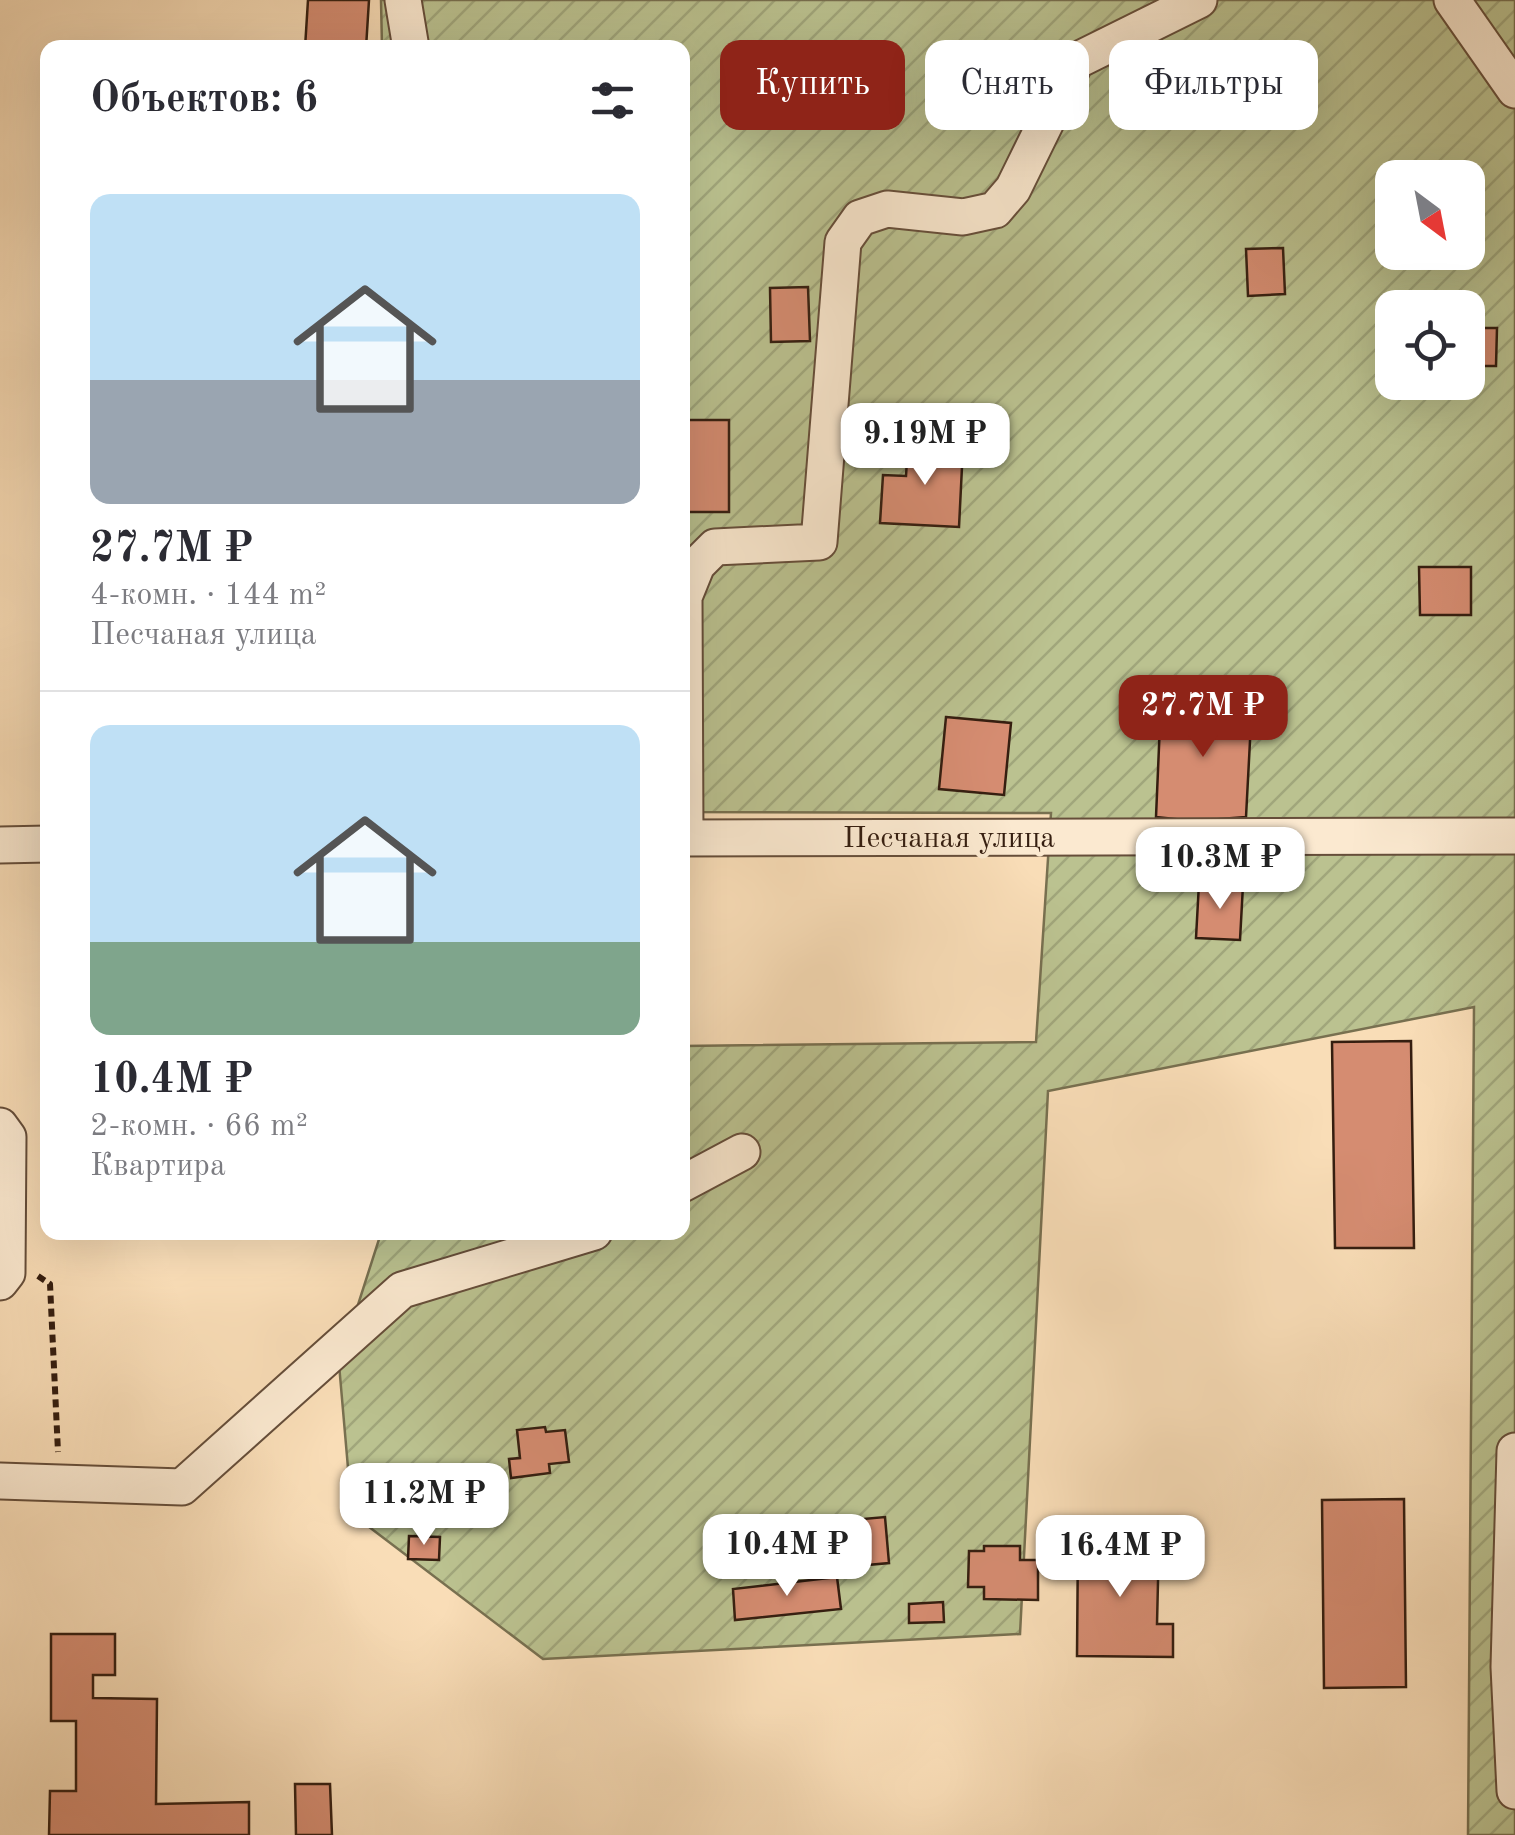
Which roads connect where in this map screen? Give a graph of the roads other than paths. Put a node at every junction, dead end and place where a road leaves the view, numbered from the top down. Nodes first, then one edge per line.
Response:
1 (403, 0) edge
2 (1198, 0) edge
3 (1452, 0) edge
4 (410, 40) edge
5 (1515, 90) edge
6 (690, 582) edge
7 (1515, 836) edge
8 (690, 838) edge
9 (40, 844) edge
10 (0, 845) edge
11 (0, 1126) edge
12 (742, 1152) dead end
13 (690, 1180) edge
14 (568, 1240) edge
15 (16, 1277) edge
16 (1515, 1451) edge
17 (0, 1481) edge
18 (1512, 1667) edge
19 (1515, 1791) edge

1 - 4 street
2 - 6 street
3 - 5 street
7 - 8 street, Песчаная улица
9 - 10 street
11 - 15 street
12 - 13 street
14 - 17 street
16 - 18 street
18 - 19 street

